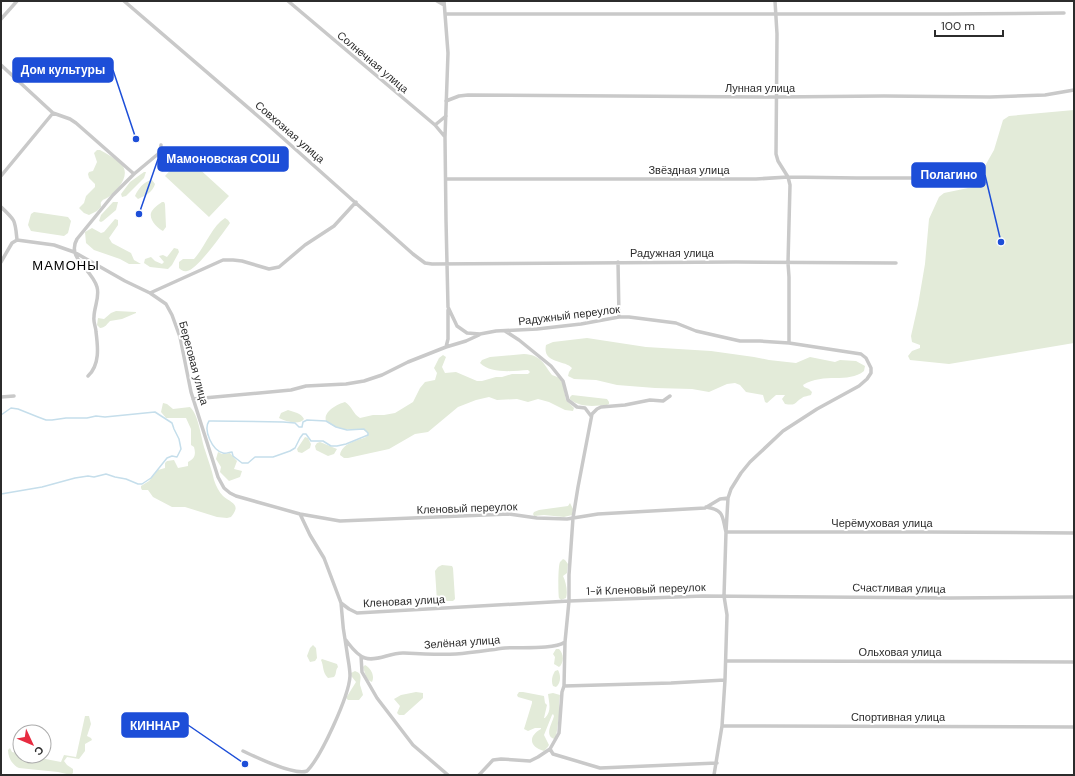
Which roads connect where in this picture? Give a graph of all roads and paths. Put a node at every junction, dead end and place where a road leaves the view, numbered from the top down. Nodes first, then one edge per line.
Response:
1 (17, 1) edge
2 (124, 1) edge
3 (288, 1) edge
4 (437, 1) edge
5 (775, 1) edge
6 (444, 3) edge
7 (1064, 13) dead end
8 (446, 14) junction
9 (775, 14) junction
10 (1, 19) edge
11 (1, 65) edge
12 (1074, 90) edge
13 (776, 97) junction
14 (446, 101) junction
15 (53, 113) junction
16 (446, 116) junction
17 (435, 125) junction
18 (445, 136) junction
19 (161, 145) dead end
20 (134, 174) junction
21 (1, 176) edge
22 (788, 176) junction
23 (932, 178) dead end
24 (446, 179) junction
25 (356, 202) junction
26 (1, 207) edge
27 (17, 240) junction
28 (74, 252) junction
29 (1, 262) edge
30 (618, 262) junction
31 (447, 263) junction
32 (788, 263) junction
33 (896, 263) dead end
34 (150, 293) junction
35 (448, 307) junction
36 (619, 317) junction
37 (504, 331) junction
38 (480, 334) junction
39 (789, 343) junction
40 (446, 347) junction
41 (88, 376) dead end
42 (14, 396) dead end
43 (670, 396) dead end
44 (1, 397) edge
45 (193, 399) junction
46 (591, 416) junction
47 (230, 493) joint
48 (728, 498) junction
49 (706, 507) junction
50 (300, 514) junction
51 (574, 518) junction
52 (726, 532) junction
53 (1074, 533) edge
54 (724, 596) junction
55 (1074, 597) edge
56 (569, 601) junction
57 (342, 603) junction
58 (345, 638) junction
59 (565, 642) junction
60 (361, 656) junction
61 (727, 660) junction
62 (1074, 662) edge
63 (726, 680) junction
64 (564, 686) junction
65 (722, 726) junction
66 (1074, 727) edge
67 (550, 749) junction
68 (243, 751) dead end
69 (716, 763) junction
70 (448, 775) edge
71 (479, 775) edge
72 (714, 775) edge

1 - 10 street
2 - 25 street, Совхозная улица
3 - 17 street, Солнечная улица
4 - 6 street
5 - 9 street
6 - 8 street, Радужный переулок
7 - 9 street
8 - 9 street
8 - 14 street, Радужный переулок
9 - 13 street
11 - 15 street
12 - 13 street, Лунная улица
13 - 14 street, Лунная улица
13 - 22 street
14 - 16 street, Радужный переулок
15 - 20 street
15 - 21 street
16 - 17 street
16 - 18 street, Радужный переулок
17 - 18 street, Солнечная улица
18 - 24 street, Радужный переулок
19 - 20 street
20 - 28 street
22 - 23 street, Звёздная улица
22 - 24 street, Звёздная улица
22 - 32 street
24 - 31 street, Радужный переулок
25 - 31 street, Совхозная улица
25 - 34 street
26 - 27 street
27 - 28 street, Береговая улица
27 - 29 street
28 - 34 street, Береговая улица
28 - 41 street
30 - 31 street, Радужная улица
30 - 32 street, Радужная улица
30 - 36 street
31 - 35 street, Радужный переулок
32 - 33 street, Радужная улица
32 - 39 street
34 - 45 street, Береговая улица
35 - 38 street, Радужный переулок
35 - 40 street
36 - 37 street, Радужный переулок
36 - 39 street, Радужный переулок
37 - 38 street, Радужный переулок
37 - 46 street
38 - 40 street
39 - 48 street, Радужный переулок
40 - 45 street
42 - 44 street
43 - 46 street
45 - 47 street, Береговая улица
46 - 51 street
47 - 50 street, Кленовый переулок
48 - 49 street, Кленовый переулок
48 - 52 street
49 - 51 street, Кленовый переулок
49 - 52 street
50 - 51 street, Кленовый переулок
50 - 57 street
51 - 56 street
52 - 53 street, Черёмуховая улица
52 - 54 street
54 - 55 street, Счастливая улица
54 - 56 street, 1-й Кленовый переулок
54 - 61 street
56 - 57 street, Кленовая улица
56 - 59 street
57 - 58 street
58 - 60 street
58 - 68 street
59 - 60 street, Зелёная улица
59 - 64 street
60 - 70 street
61 - 62 street, Ольховая улица
61 - 63 street
63 - 64 street
63 - 65 street
64 - 67 street
65 - 66 street, Спортивная улица
65 - 69 street
67 - 69 street
67 - 71 street
69 - 72 street

